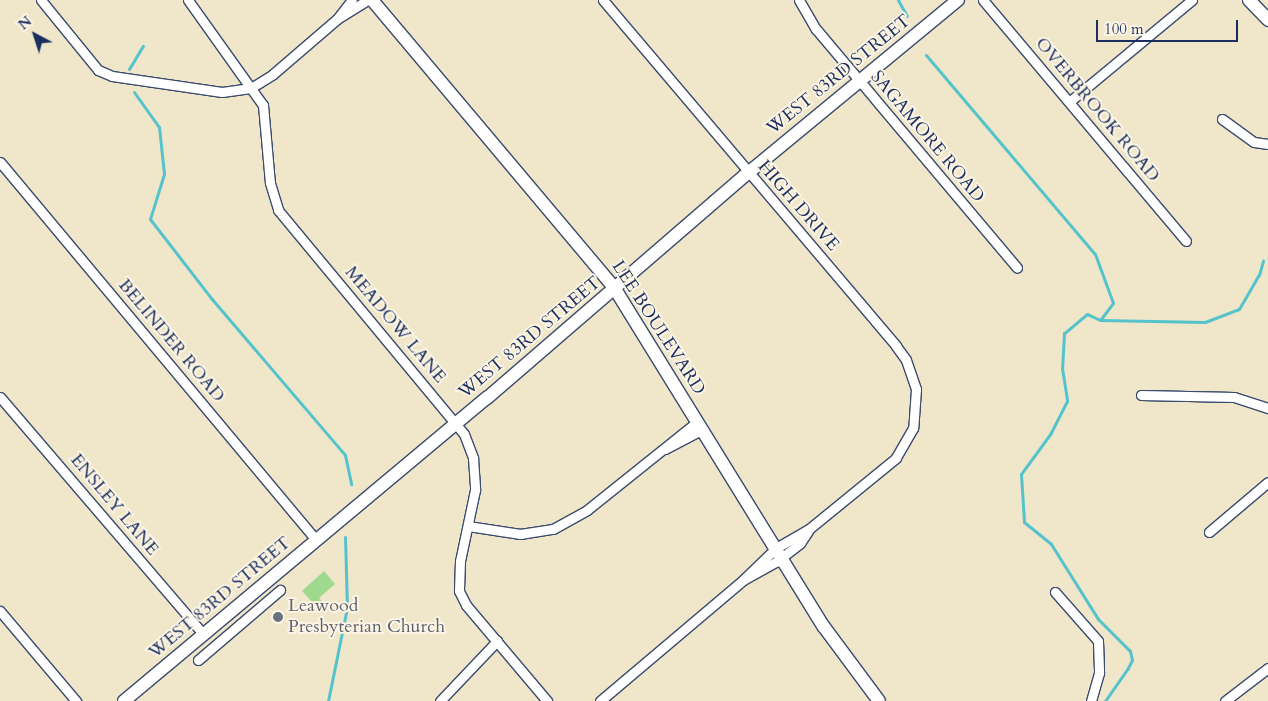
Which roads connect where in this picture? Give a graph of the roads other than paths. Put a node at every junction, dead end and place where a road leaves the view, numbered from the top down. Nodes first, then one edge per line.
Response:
1 (41, 0) edge
2 (188, 0) edge
3 (352, 0) edge
4 (367, 0) edge
5 (372, 0) edge
6 (603, 0) edge
7 (799, 0) edge
8 (958, 0) edge
9 (983, 0) edge
10 (1192, 0) edge
11 (1249, 0) edge
12 (337, 19) junction
13 (1268, 20) edge
14 (859, 82) junction
15 (251, 88) junction
16 (1069, 102) junction
17 (1222, 119) dead end
18 (1268, 144) edge
19 (0, 162) edge
20 (748, 173) junction
21 (1186, 241) dead end
22 (1017, 268) dead end
23 (616, 289) junction
24 (1141, 395) dead end
25 (0, 397) edge
26 (1268, 408) edge
27 (456, 423) junction
28 (700, 425) junction
29 (1268, 482) edge
30 (468, 526) junction
31 (1209, 532) dead end
32 (316, 540) junction
33 (779, 553) junction
34 (280, 590) dead end
35 (1055, 592) dead end
36 (0, 611) edge
37 (203, 634) junction
38 (497, 642) junction
39 (198, 660) dead end
40 (1268, 668) edge
41 (76, 701) edge
42 (124, 701) edge
43 (440, 701) edge
44 (547, 701) edge
45 (600, 701) edge
46 (879, 701) edge
47 (1091, 701) edge
48 (1225, 701) edge

1 - 15 street
2 - 15 street, MEADOW LANE
3 - 12 street
4 - 12 street
5 - 23 street, LEE BOULEVARD
6 - 20 street, HIGH DRIVE
7 - 14 street, SAGAMORE ROAD
8 - 14 street, WEST 83RD STREET
9 - 16 street, OVERBROOK ROAD
10 - 16 street
11 - 13 street
12 - 15 street
14 - 20 street, WEST 83RD STREET
14 - 22 street, SAGAMORE ROAD
15 - 27 street, MEADOW LANE
16 - 21 street, OVERBROOK ROAD
17 - 18 street
19 - 32 street, BELINDER ROAD
20 - 23 street, WEST 83RD STREET
20 - 33 street, HIGH DRIVE
23 - 27 street, WEST 83RD STREET
23 - 28 street, LEE BOULEVARD
24 - 26 street
25 - 37 street, ENSLEY LANE
27 - 30 street, MEADOW LANE
27 - 32 street, WEST 83RD STREET
28 - 30 street
28 - 33 street, LEE BOULEVARD
29 - 31 street
30 - 38 street, MEADOW LANE
32 - 37 street, WEST 83RD STREET
33 - 45 street
33 - 46 street, LEE BOULEVARD
34 - 39 street
35 - 47 street
36 - 41 street
37 - 42 street, WEST 83RD STREET
38 - 43 street
38 - 44 street, MEADOW LANE
40 - 48 street

